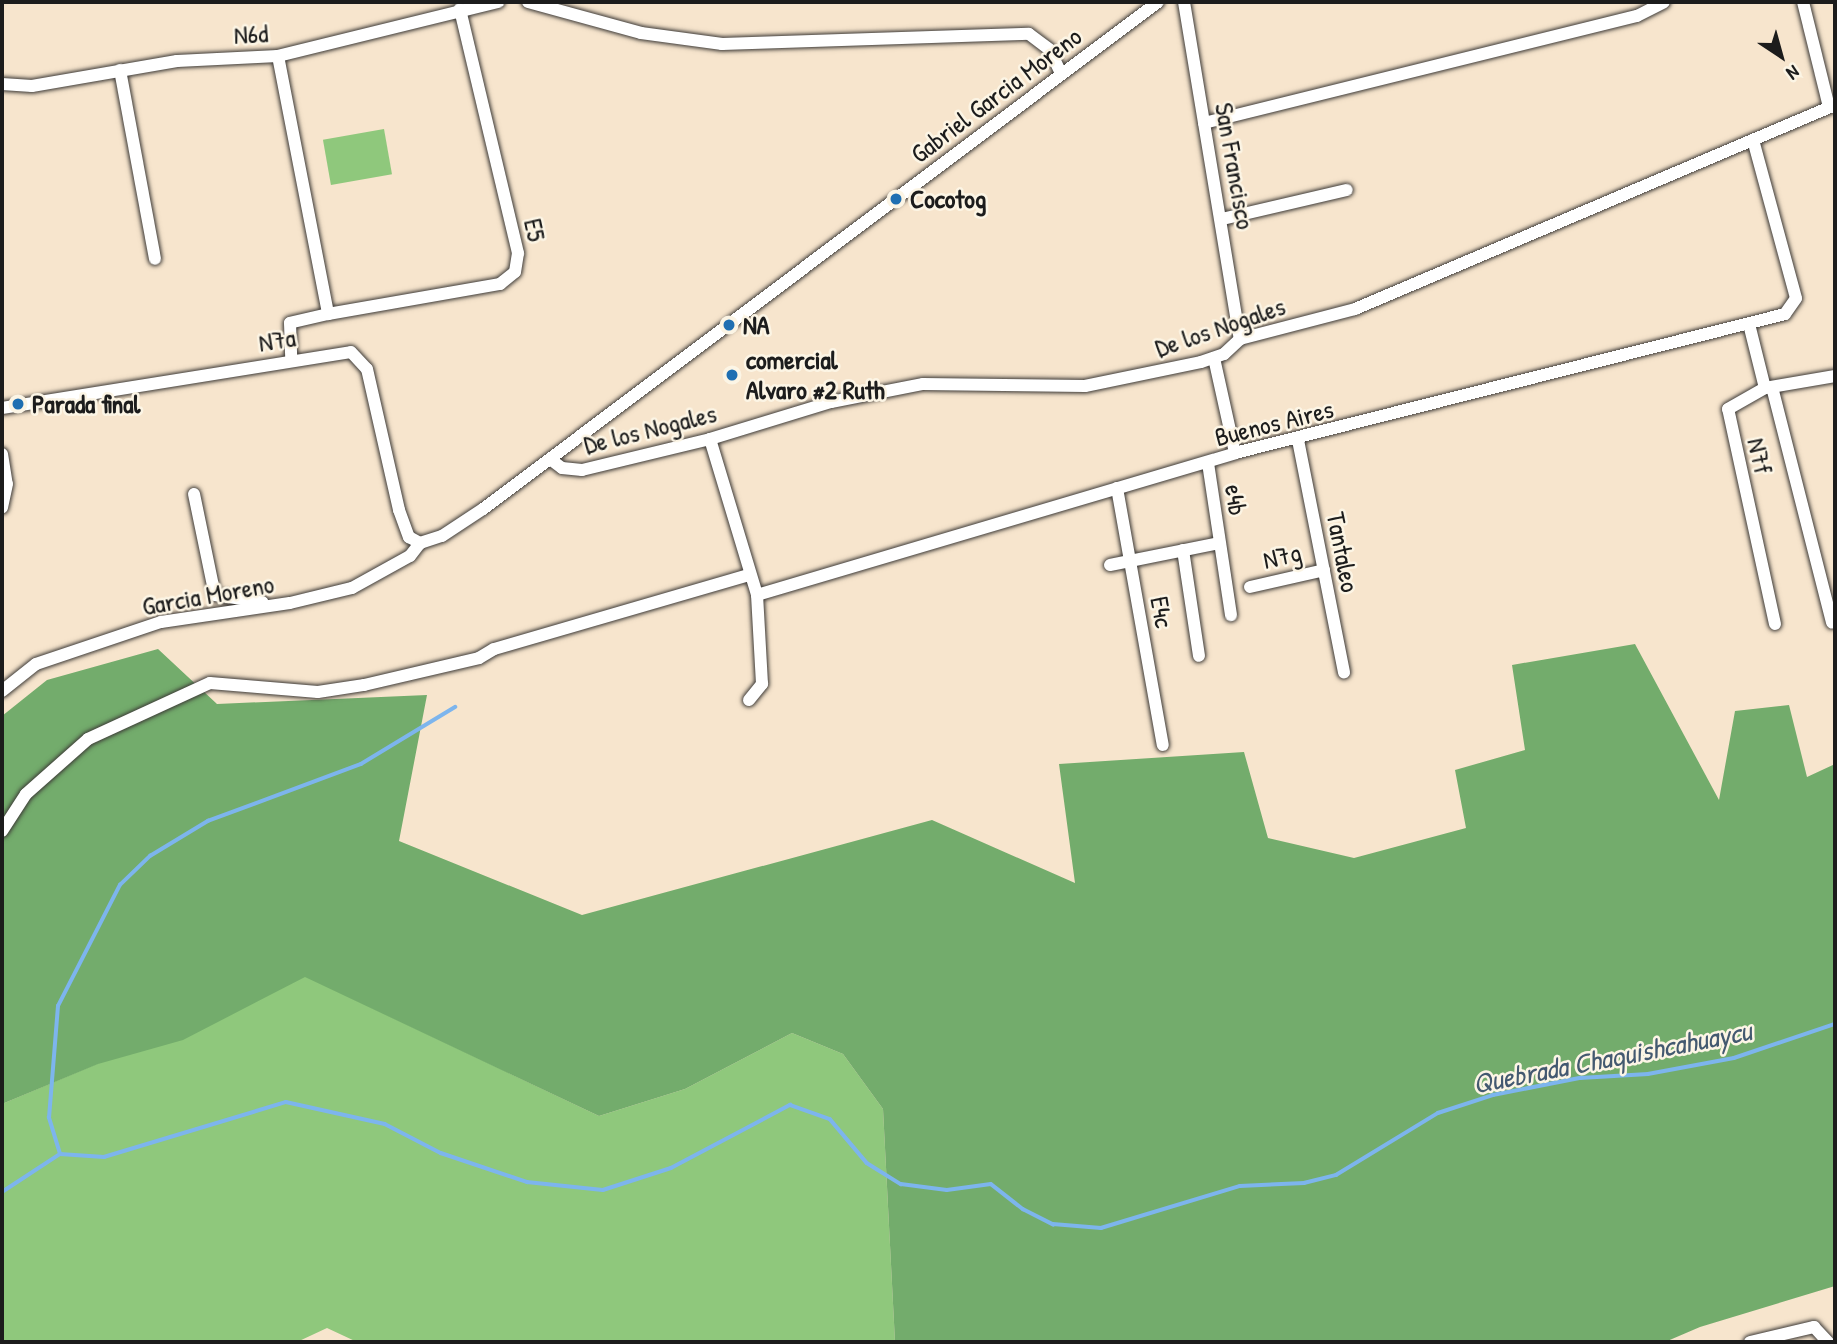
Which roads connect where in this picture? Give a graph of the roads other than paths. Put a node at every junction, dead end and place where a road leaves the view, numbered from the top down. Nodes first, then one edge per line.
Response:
1 (498, 2) edge
2 (528, 2) edge
3 (1158, 2) edge
4 (1184, 2) edge
5 (1664, 2) edge
6 (1803, 2) edge
7 (460, 9) junction
8 (278, 56) junction
9 (120, 70) junction
10 (1062, 74) junction
11 (2, 84) edge
12 (1832, 106) edge
13 (1204, 123) junction
14 (1753, 140) junction
15 (1347, 190) dead end
16 (1222, 219) junction
17 (155, 259) dead end
18 (328, 314) junction
19 (1749, 324) junction
20 (1240, 339) junction
21 (1214, 358) junction
22 (292, 360) junction
23 (1835, 376) edge
24 (1768, 388) junction
25 (2, 408) edge
26 (710, 439) junction
27 (1298, 440) junction
28 (1235, 453) junction
29 (2, 454) edge
30 (550, 459) junction
31 (1208, 463) junction
32 (1116, 488) junction
33 (194, 494) dead end
34 (4, 505) edge
35 (419, 543) junction
36 (1219, 543) junction
37 (1183, 550) junction
38 (1129, 561) junction
39 (1110, 565) dead end
40 (1324, 570) junction
41 (749, 576) junction
42 (1250, 587) dead end
43 (757, 595) junction
44 (273, 604) junction
45 (1231, 615) dead end
46 (1832, 622) dead end
47 (1775, 624) dead end
48 (1199, 656) dead end
49 (1344, 672) dead end
50 (2, 691) edge
51 (749, 700) dead end
52 (1163, 745) dead end
53 (2, 831) edge
54 (1750, 1342) edge
55 (1828, 1342) edge

1 - 7 street, N6d
2 - 10 street
3 - 10 street, Gabriel Garcia Moreno
4 - 13 street, San Francisco
5 - 13 street
6 - 12 street
7 - 8 street, N6d
7 - 18 street, E5
8 - 9 street, N6d
8 - 18 street
9 - 11 street, N6d
9 - 17 street
10 - 30 street, Gabriel Garcia Moreno
12 - 14 street, De los Nogales
13 - 16 street, San Francisco
14 - 19 street, Buenos Aires
14 - 20 street, De los Nogales
15 - 16 street
16 - 20 street, San Francisco
18 - 22 street, E5
19 - 24 street
19 - 27 street, Buenos Aires
20 - 21 street, De los Nogales
21 - 26 street, De los Nogales
21 - 28 street
22 - 25 street, N7a
22 - 35 street, N7a
23 - 24 street, N7f
24 - 46 street
24 - 47 street, N7f
26 - 30 street, De los Nogales
26 - 41 street
27 - 28 street, Buenos Aires
27 - 40 street, Tantaleo
28 - 31 street, Buenos Aires
29 - 34 street
30 - 35 street, Gabriel Garcia Moreno
31 - 32 street, Buenos Aires
31 - 36 street, e4b
32 - 38 street, E4c
32 - 43 street, Buenos Aires
33 - 44 street
35 - 44 street, Garcia Moreno
36 - 37 street
36 - 45 street, e4b
37 - 38 street
37 - 48 street
38 - 39 street
38 - 52 street, E4c
40 - 42 street, N7g
40 - 49 street, Tantaleo
41 - 43 street
41 - 53 street
43 - 51 street
44 - 50 street, Garcia Moreno
54 - 55 street

